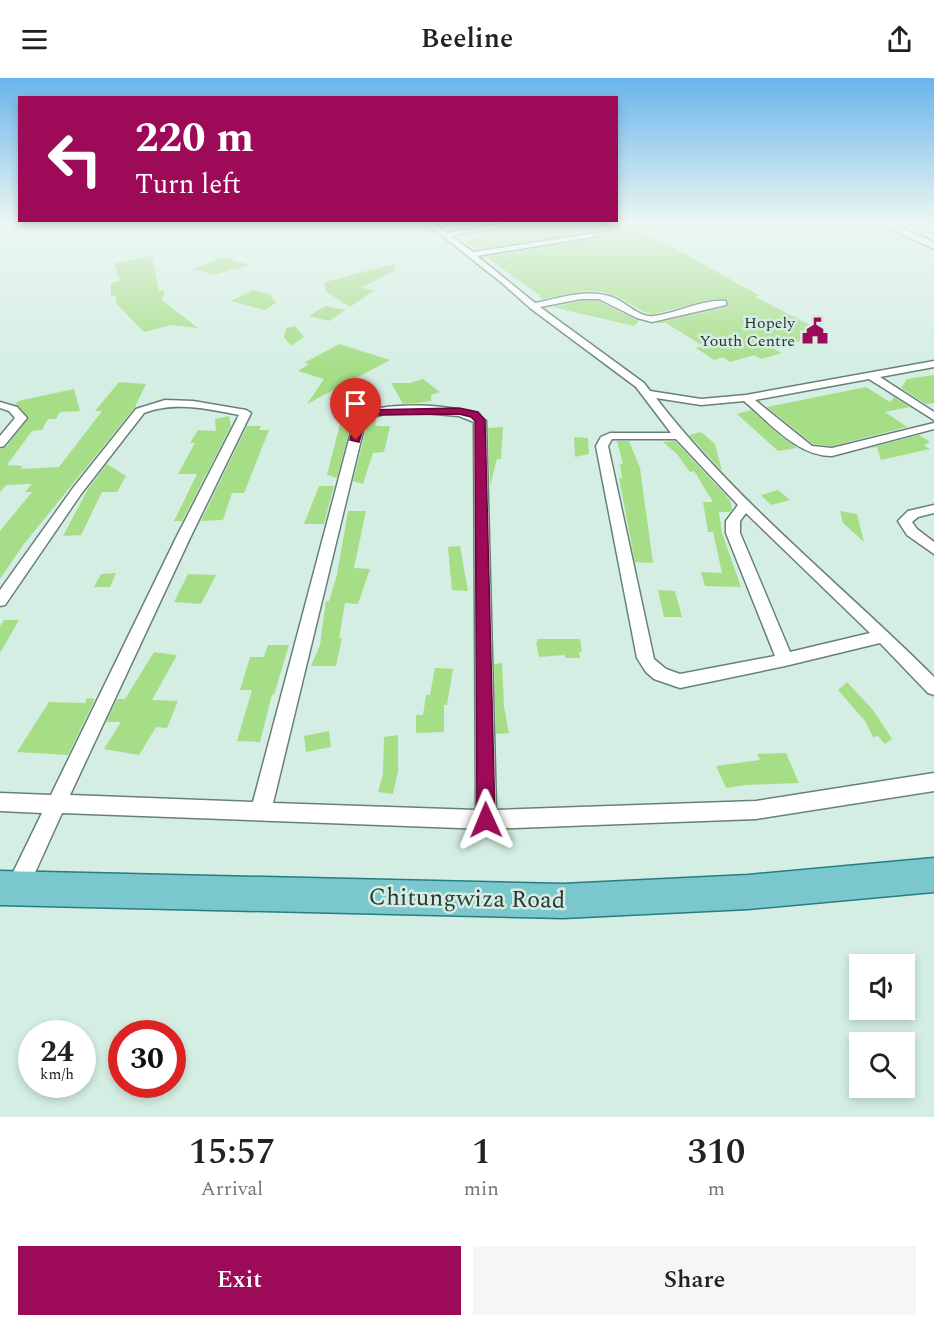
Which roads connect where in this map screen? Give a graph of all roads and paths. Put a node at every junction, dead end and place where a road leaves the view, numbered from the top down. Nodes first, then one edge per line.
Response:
1 (490, 270) edge
2 (723, 303) dead end
3 (533, 306) junction
4 (934, 364) edge
5 (870, 375) junction
6 (647, 394) junction
7 (746, 398) junction
8 (0, 405) edge
9 (934, 417) edge
10 (934, 426) edge
11 (679, 436) junction
12 (0, 444) edge
13 (745, 505) junction
14 (934, 509) edge
15 (934, 549) edge
16 (0, 602) edge
17 (883, 636) junction
18 (785, 660) junction
19 (934, 688) edge
20 (934, 782) edge
21 (0, 801) edge
22 (58, 804) junction
23 (261, 810) junction
24 (486, 820) junction
25 (934, 875) edge
26 (8, 889) edge

1 - 3 street
2 - 3 street
3 - 6 street
4 - 5 street
5 - 7 street
5 - 9 street
6 - 7 street
6 - 11 street
7 - 10 street
8 - 12 street
11 - 13 street
11 - 18 street
13 - 17 street
13 - 18 street
14 - 15 street
16 - 22 street
17 - 18 street
17 - 19 street
20 - 24 street
21 - 22 street
22 - 23 street
22 - 26 street
23 - 24 street
23 - 24 street
25 - 26 main road, Chitungwiza Road

